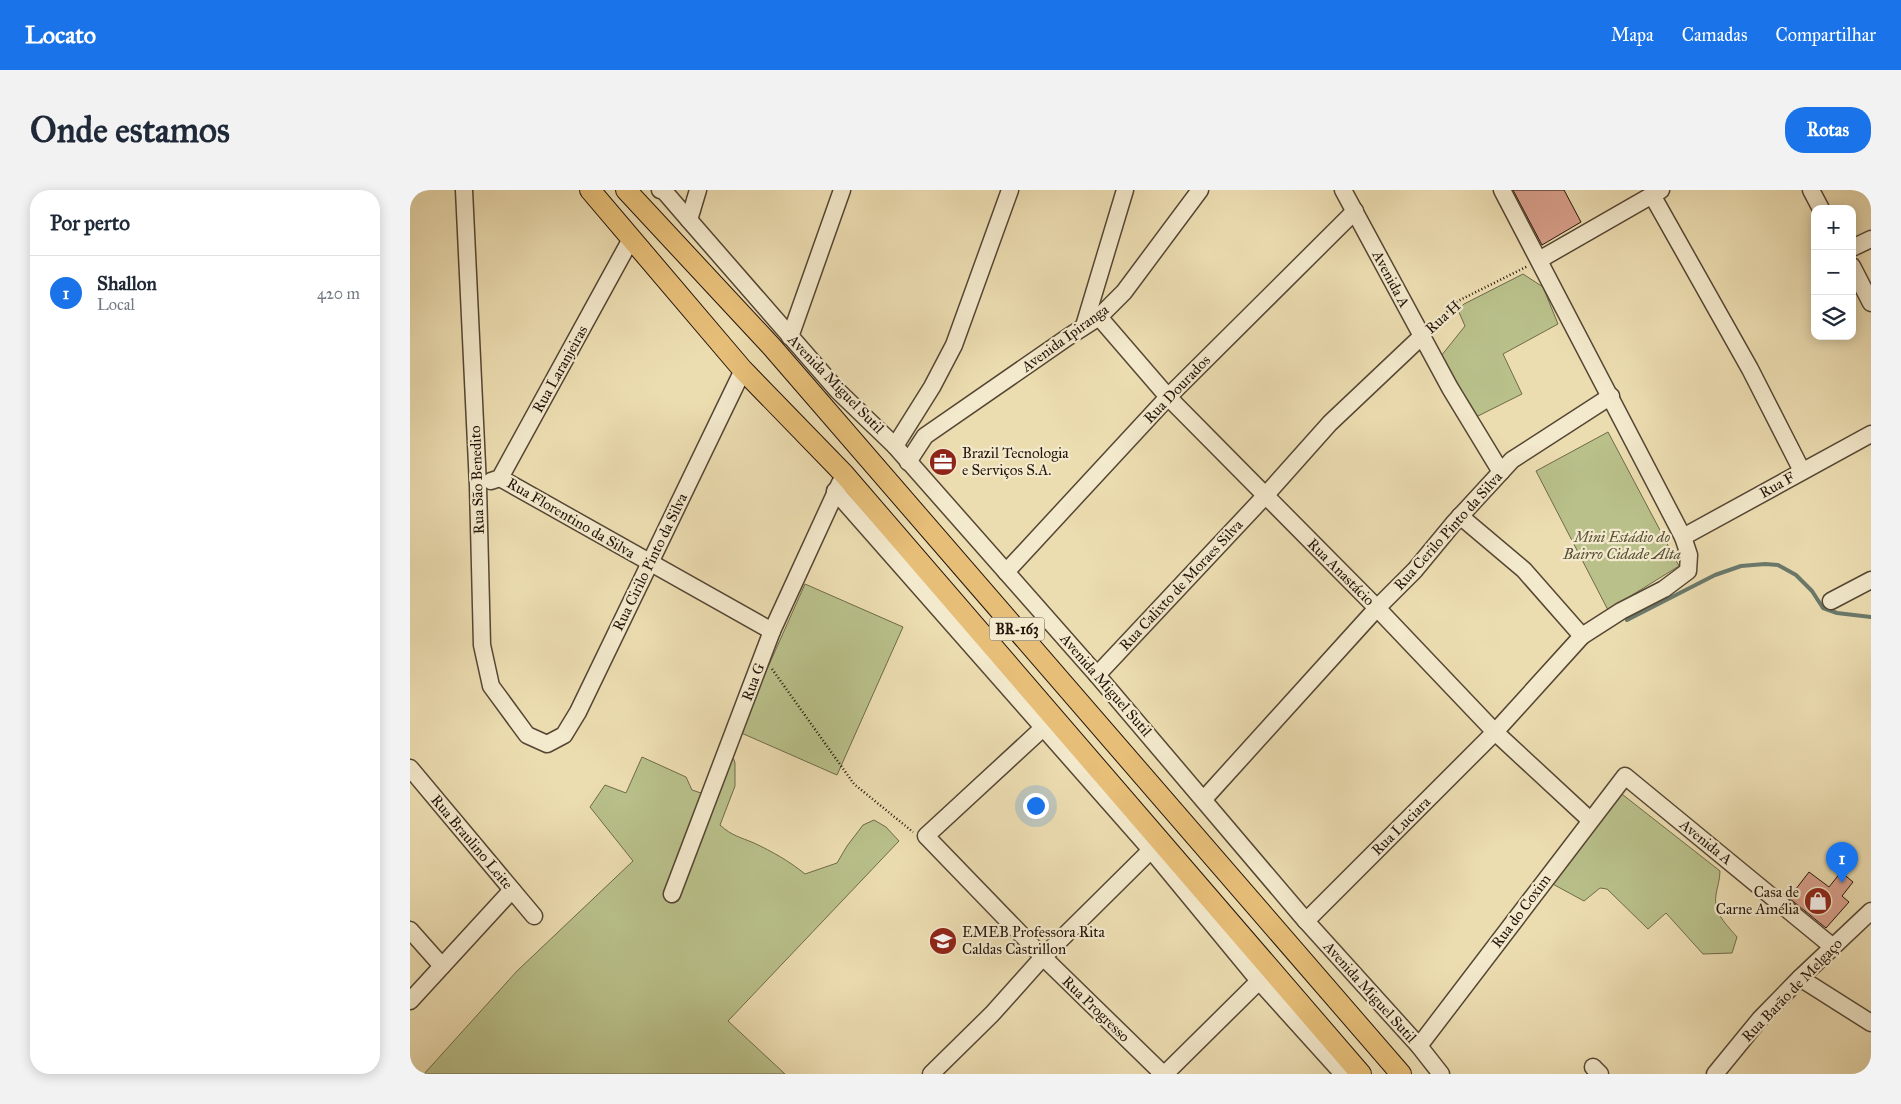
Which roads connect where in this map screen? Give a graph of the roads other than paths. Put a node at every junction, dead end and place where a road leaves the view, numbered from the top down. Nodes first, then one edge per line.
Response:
1 (464, 190) edge
2 (590, 190) edge
3 (626, 190) edge
4 (662, 190) edge
5 (698, 190) edge
6 (842, 190) edge
7 (1010, 190) edge
8 (1125, 190) edge
9 (1200, 190) edge
10 (1343, 190) edge
11 (1502, 190) edge
12 (1811, 190) edge
13 (1657, 193) edge
14 (1819, 205) edge
15 (1355, 212) junction
16 (689, 220) junction
17 (631, 239) junction
18 (1871, 239) edge
19 (1856, 246) edge
20 (1539, 260) junction
21 (1856, 274) edge
22 (1871, 304) edge
23 (1099, 317) junction
24 (1084, 326) junction
25 (1422, 336) junction
26 (790, 337) junction
27 (743, 370) junction
28 (1611, 396) junction
29 (1168, 397) junction
30 (1871, 434) edge
31 (895, 446) junction
32 (908, 462) junction
33 (1802, 471) junction
34 (1502, 472) junction
35 (500, 478) junction
36 (840, 483) junction
37 (478, 486) junction
38 (1265, 496) junction
39 (1460, 516) junction
40 (1684, 537) junction
41 (649, 562) junction
42 (1006, 572) junction
43 (1871, 580) edge
44 (1832, 601) dead end
45 (1377, 608) junction
46 (772, 631) junction
47 (1582, 636) junction
48 (1097, 675) junction
49 (1044, 727) junction
50 (1496, 732) junction
51 (547, 744) joint
52 (410, 768) edge
53 (1625, 776) joint
54 (1204, 799) junction
55 (1590, 820) junction
56 (1151, 850) junction
57 (512, 890) junction
58 (672, 894) dead end
59 (1871, 911) edge
60 (534, 916) dead end
61 (1306, 921) junction
62 (410, 930) edge
63 (1833, 947) junction
64 (1043, 957) junction
65 (442, 966) junction
66 (1800, 978) junction
67 (1259, 981) junction
68 (410, 1001) edge
69 (1871, 1023) edge
70 (1419, 1046) junction
71 (1735, 1049) junction
72 (932, 1073) edge
73 (1164, 1074) edge
74 (1343, 1074) edge
75 (1361, 1074) edge
76 (1401, 1074) edge
77 (1441, 1074) edge
78 (1715, 1074) edge
79 (1725, 1074) edge

1 - 37 street, Rua São Benedito
2 - 17 main road, BR-163
3 - 76 main road, Avenida Miguel Sutil / BR-163
4 - 16 street, Avenida Miguel Sutil
5 - 16 street
6 - 26 street
7 - 31 street
8 - 24 street
9 - 23 street, Avenida Ipiranga
10 - 15 street, Avenida A
11 - 20 street
12 - 14 street
13 - 20 street
13 - 33 street
15 - 25 street, Avenida A
15 - 29 street, Rua Dourados
16 - 26 street, Avenida Miguel Sutil
17 - 27 main road, BR-163
17 - 35 street, Rua Laranjeiras
18 - 19 street
20 - 28 street
21 - 22 street
23 - 24 street, Avenida Ipiranga
23 - 29 street, Rua Anastácio
24 - 32 street, Avenida Ipiranga
25 - 34 street, Avenida A
25 - 38 street, Rua H
26 - 31 street, Avenida Miguel Sutil
27 - 36 main road, BR-163
27 - 41 street, Rua Cirilo Pinto da Silva
28 - 34 street, Rua Cerilo Pinto da Silva
28 - 40 street
29 - 38 street, Rua Anastácio
29 - 42 street, Rua Dourados
30 - 33 street, Rua F
31 - 32 street, Avenida Miguel Sutil
32 - 42 street, Avenida Miguel Sutil
33 - 40 street, Rua F
34 - 39 street, Rua Cerilo Pinto da Silva
35 - 37 street
35 - 41 street, Rua Florentino da Silva
36 - 46 street, Rua G
36 - 49 street
36 - 75 main road, BR-163
37 - 51 street, Rua São Benedito
38 - 45 street, Rua Anastácio
38 - 48 street, Rua Calixto de Moraes Silva
39 - 45 street, Rua Cerilo Pinto da Silva
39 - 47 street
40 - 47 street, Rua Luciara
41 - 46 street, Rua Florentino da Silva
41 - 51 street, Rua Cirilo Pinto da Silva
42 - 48 street, Avenida Miguel Sutil
43 - 44 street
45 - 50 street, Rua Anastácio
45 - 54 street, Rua Cerilo Pinto da Silva
46 - 58 street, Rua G
47 - 50 street, Rua Luciara
48 - 54 street, Avenida Miguel Sutil
49 - 56 street
49 - 64 street, Rua Progresso
50 - 55 street, Rua Anastácio
50 - 61 street, Rua Luciara
52 - 57 street, Rua Braulino Leite
53 - 55 street, Rua do Coxim
53 - 63 street, Avenida A
54 - 61 street, Avenida Miguel Sutil
55 - 70 street, Rua do Coxim
56 - 64 street
56 - 67 street
57 - 60 street, Rua Braulino Leite
57 - 65 street
59 - 63 street, Rua Barão de Melgaço
61 - 70 street, Avenida Miguel Sutil
62 - 65 street
63 - 66 street, Rua Barão de Melgaço
64 - 72 street
64 - 73 street, Rua Progresso
65 - 68 street
66 - 69 street
66 - 71 street, Rua Barão de Melgaço
67 - 73 street
67 - 74 street
70 - 77 street, Avenida Miguel Sutil
71 - 78 street, Rua Barão de Melgaço
71 - 79 street, Rua Barão de Melgaço

